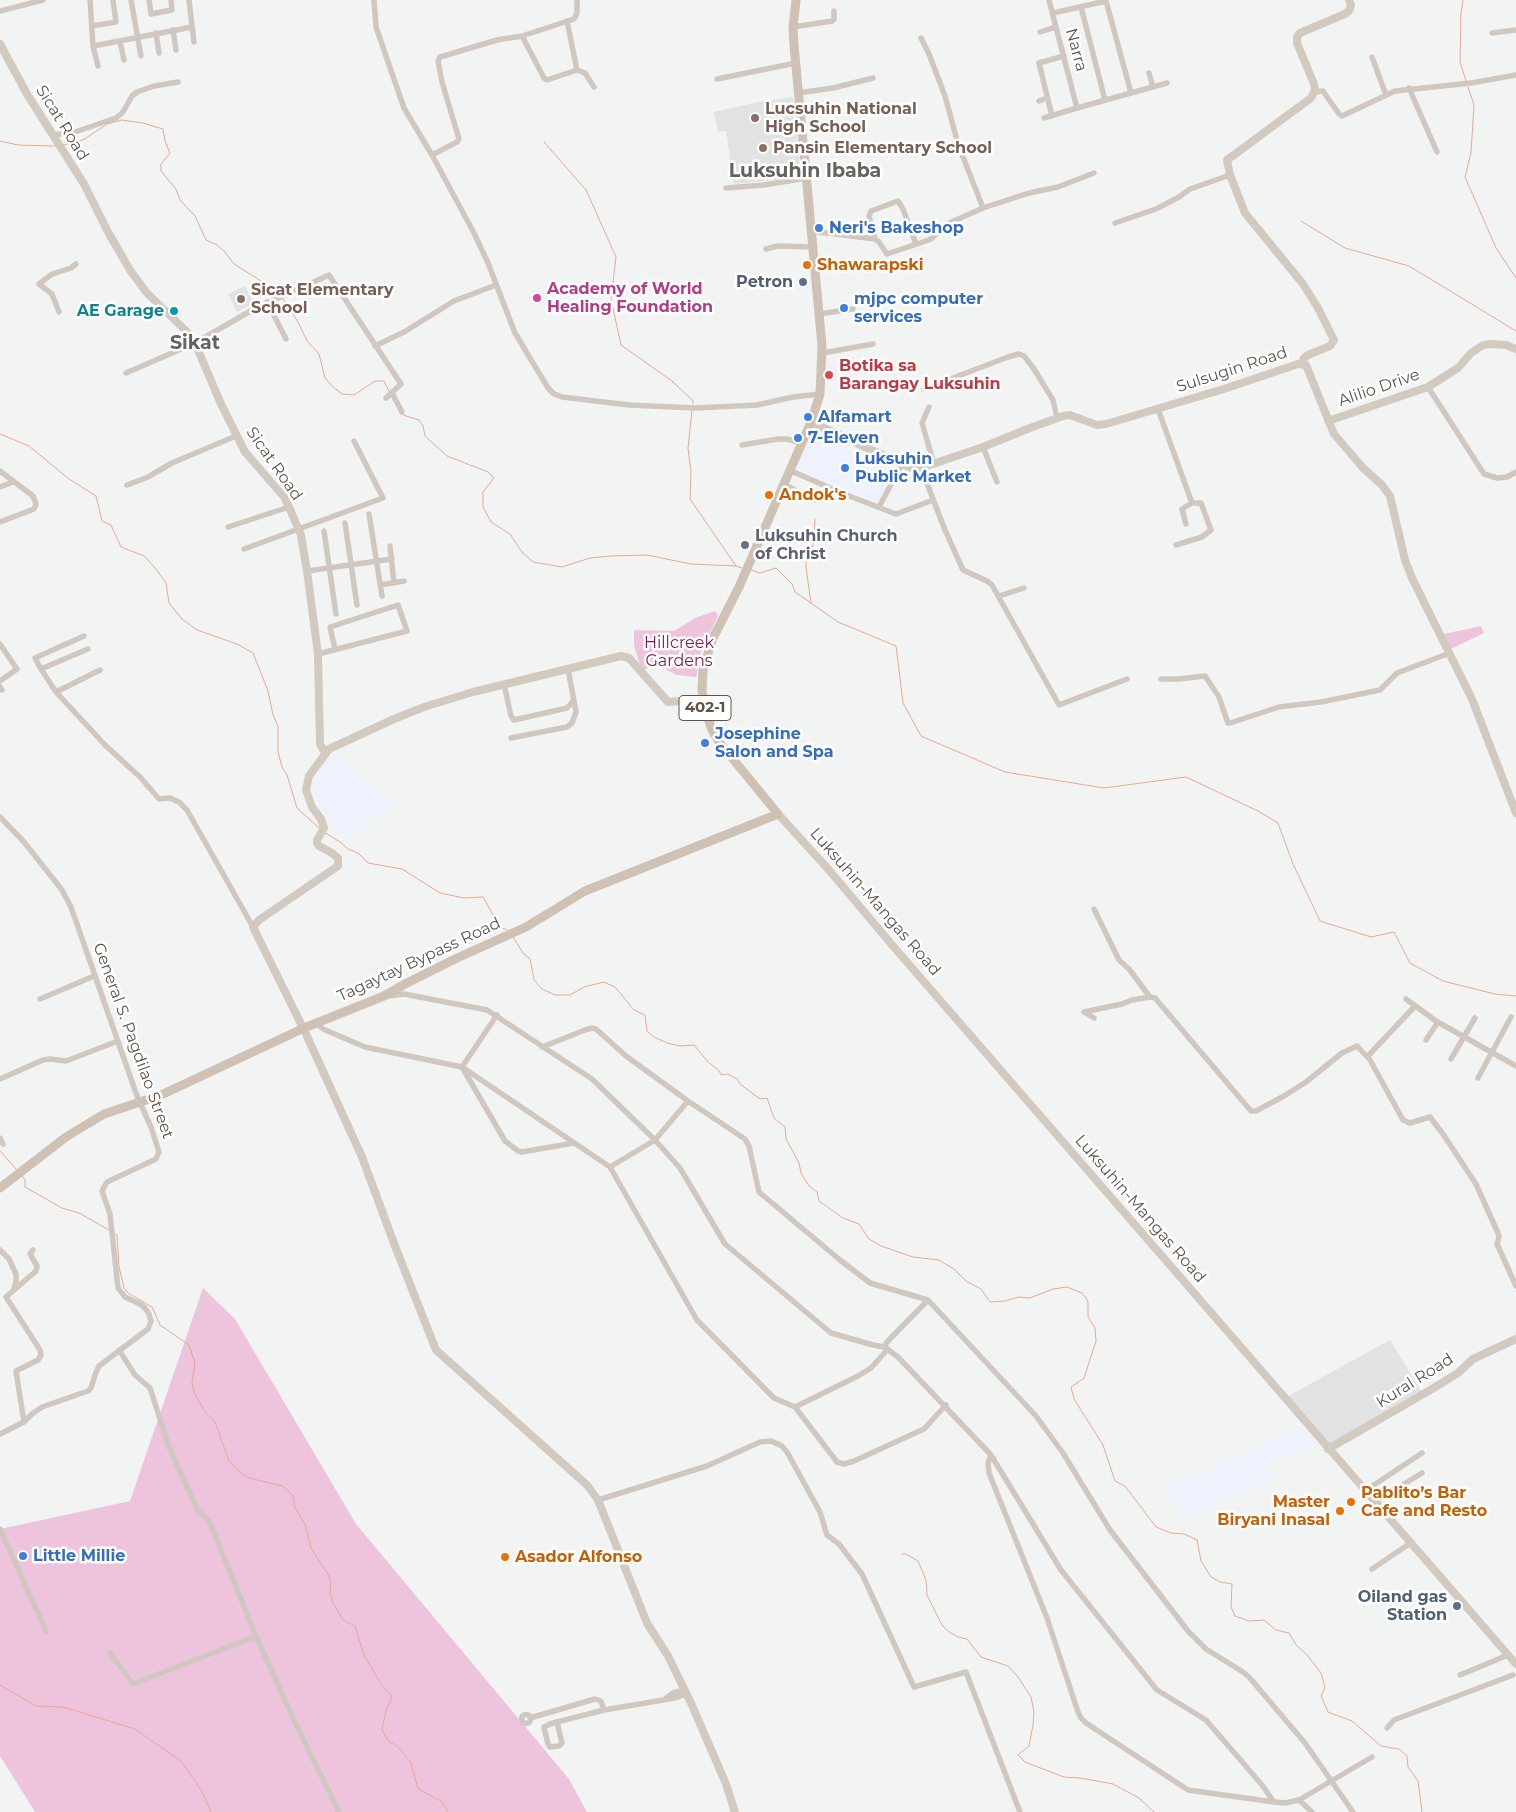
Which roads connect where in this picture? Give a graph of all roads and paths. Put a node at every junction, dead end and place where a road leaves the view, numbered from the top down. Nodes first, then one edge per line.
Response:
1 (43, 0) edge
2 (90, 0) edge
3 (113, 0) edge
4 (132, 0) edge
5 (149, 0) edge
6 (171, 0) edge
7 (189, 0) edge
8 (374, 0) edge
9 (577, 0) edge
10 (796, 0) edge
11 (1049, 0) edge
12 (1350, 0) edge
13 (1081, 7) junction
14 (0, 11) edge
15 (834, 11) dead end
16 (1053, 13) junction
17 (567, 21) junction
18 (92, 26) junction
19 (192, 27) junction
20 (793, 27) junction
21 (1056, 27) junction
22 (173, 30) junction
23 (1516, 30) edge
24 (1040, 32) dead end
25 (156, 33) junction
26 (1492, 33) dead end
27 (522, 36) junction
28 (137, 37) junction
29 (921, 38) dead end
30 (120, 41) junction
31 (194, 42) dead end
32 (0, 44) edge
33 (93, 46) junction
34 (176, 50) dead end
35 (159, 53) dead end
36 (141, 56) dead end
37 (1064, 56) junction
38 (1372, 57) dead end
39 (3, 59) edge
40 (124, 60) dead end
41 (796, 64) junction
42 (98, 66) dead end
43 (576, 70) junction
44 (1149, 73) dead end
45 (1516, 75) edge
46 (873, 78) dead end
47 (717, 79) dead end
48 (178, 82) dead end
49 (1167, 83) dead end
50 (594, 87) dead end
51 (1153, 87) junction
52 (1409, 88) junction
53 (1314, 92) junction
54 (798, 93) junction
55 (1131, 94) junction
56 (1386, 95) junction
57 (1048, 98) junction
58 (1039, 100) dead end
59 (1105, 100) junction
60 (1077, 108) junction
61 (1052, 116) junction
62 (1044, 118) dead end
63 (55, 139) junction
64 (1437, 152) dead end
65 (432, 155) junction
66 (1094, 172) dead end
67 (1230, 175) junction
68 (807, 178) junction
69 (726, 188) dead end
70 (984, 208) junction
71 (1115, 223) dead end
72 (811, 231) junction
73 (875, 239) junction
74 (916, 244) junction
75 (813, 247) junction
76 (766, 249) dead end
77 (76, 264) dead end
78 (496, 285) junction
79 (267, 302) junction
80 (852, 308) dead end
81 (59, 312) dead end
82 (819, 314) junction
83 (286, 339) dead end
84 (195, 343) junction
85 (873, 344) dead end
86 (375, 346) junction
87 (1516, 349) edge
88 (823, 353) junction
89 (1302, 363) junction
90 (126, 373) dead end
91 (1428, 387) junction
92 (924, 389) dead end
93 (392, 392) junction
94 (820, 394) junction
95 (386, 398) dead end
96 (929, 407) dead end
97 (1158, 409) junction
98 (402, 412) dead end
99 (1057, 418) junction
100 (1328, 421) junction
101 (811, 422) junction
102 (236, 436) junction
103 (354, 442) dead end
104 (801, 443) junction
105 (742, 445) dead end
106 (983, 448) junction
107 (902, 464) junction
108 (934, 464) junction
109 (921, 468) junction
110 (789, 470) junction
111 (0, 471) edge
112 (1516, 472) edge
113 (13, 482) junction
114 (997, 482) dead end
115 (783, 484) junction
116 (127, 485) dead end
117 (0, 487) edge
118 (815, 500) dead end
119 (933, 500) junction
120 (1192, 503) junction
121 (289, 507) junction
122 (879, 508) junction
123 (369, 514) dead end
124 (0, 522) edge
125 (345, 523) dead end
126 (1186, 524) dead end
127 (228, 527) dead end
128 (299, 530) junction
129 (324, 531) dead end
130 (390, 546) dead end
131 (1176, 546) dead end
132 (244, 550) dead end
133 (392, 559) junction
134 (376, 561) junction
135 (351, 565) junction
136 (330, 568) junction
137 (307, 571) junction
138 (404, 581) dead end
139 (394, 583) junction
140 (380, 585) junction
141 (1024, 588) dead end
142 (382, 596) dead end
143 (999, 596) junction
144 (358, 605) dead end
145 (336, 614) dead end
146 (84, 636) dead end
147 (0, 644) edge
148 (88, 649) dead end
149 (335, 650) junction
150 (1450, 653) junction
151 (318, 654) junction
152 (568, 669) junction
153 (41, 670) junction
154 (100, 670) dead end
155 (1127, 679) dead end
156 (1161, 679) dead end
157 (0, 681) edge
158 (504, 684) junction
159 (56, 692) junction
160 (574, 700) junction
161 (703, 700) junction
162 (511, 738) dead end
163 (324, 753) junction
164 (1516, 813) edge
165 (778, 814) junction
166 (0, 817) edge
167 (1094, 909) dead end
168 (253, 927) junction
169 (94, 976) junction
170 (384, 996) junction
171 (1150, 997) junction
172 (40, 999) dead end
173 (1406, 999) dead end
174 (1415, 1006) junction
175 (497, 1015) junction
176 (1511, 1016) dead end
177 (1094, 1018) dead end
178 (1475, 1018) dead end
179 (1438, 1022) junction
180 (316, 1023) junction
181 (304, 1028) junction
182 (1464, 1036) junction
183 (1426, 1040) dead end
184 (118, 1041) junction
185 (542, 1047) junction
186 (1492, 1052) junction
187 (1367, 1057) junction
188 (1451, 1059) dead end
189 (1516, 1066) edge
190 (462, 1067) junction
191 (1478, 1078) dead end
192 (0, 1079) edge
193 (688, 1102) junction
194 (140, 1103) junction
195 (655, 1140) junction
196 (574, 1143) junction
197 (610, 1167) junction
198 (2, 1186) edge
199 (0, 1250) edge
200 (33, 1250) dead end
201 (1516, 1286) edge
202 (14, 1289) junction
203 (928, 1300) junction
204 (1516, 1339) edge
205 (886, 1348) junction
206 (119, 1350) junction
207 (946, 1406) junction
208 (794, 1407) junction
209 (24, 1422) junction
210 (0, 1434) edge
211 (1328, 1449) junction
212 (1422, 1453) dead end
213 (992, 1455) junction
214 (1422, 1473) dead end
215 (1365, 1491) junction
216 (598, 1500) junction
217 (1375, 1502) junction
218 (0, 1529) edge
219 (1412, 1542) junction
220 (1372, 1569) dead end
221 (46, 1631) dead end
222 (256, 1636) junction
223 (110, 1653) dead end
224 (1511, 1656) edge
225 (1516, 1664) edge
226 (1460, 1674) dead end
227 (1514, 1675) edge
228 (685, 1692) junction
229 (604, 1710) junction
230 (546, 1713) junction
231 (530, 1718) dead end
232 (557, 1722) junction
233 (550, 1724) junction
234 (1387, 1728) dead end
235 (1372, 1757) dead end
236 (1331, 1780) junction
237 (1299, 1800) junction
238 (1274, 1802) junction
239 (339, 1812) edge
240 (735, 1812) edge
241 (1020, 1812) edge
242 (1312, 1812) edge
243 (1353, 1812) edge

1 - 14 street
2 - 18 street
3 - 18 street
4 - 28 street
5 - 6 street
7 - 19 street
8 - 65 street
9 - 17 street
10 - 20 main road, Luksuhin-Mangas Road / 402-1
11 - 16 street, Narra
12 - 53 street
13 - 16 street
13 - 55 street
13 - 59 street
15 - 20 street
16 - 21 street, Narra
17 - 27 street
17 - 43 street
18 - 33 street
19 - 22 street
19 - 31 street
20 - 41 main road, Luksuhin-Mangas Road / 402-1
21 - 24 street
21 - 37 street, Narra
22 - 25 street
22 - 34 street
23 - 26 street
25 - 28 street
25 - 35 street
27 - 43 street
27 - 65 street
28 - 30 street
28 - 36 street
29 - 70 street
30 - 33 street
30 - 40 street
32 - 39 street, Sicat Road
33 - 42 street
37 - 57 street
37 - 60 street, Narra
38 - 56 street
39 - 63 street, Sicat Road
41 - 47 street
41 - 54 main road, Luksuhin-Mangas Road / 402-1
43 - 50 street
44 - 51 street
45 - 52 street
46 - 54 street
48 - 63 street
49 - 51 street
51 - 55 street
52 - 56 street
52 - 64 street
53 - 56 street
53 - 67 street
54 - 68 main road, Luksuhin-Mangas Road / 402-1
55 - 59 street
57 - 58 street
57 - 61 street
59 - 60 street
60 - 61 street
61 - 62 street
63 - 84 street, Sicat Road
65 - 78 street
66 - 70 street
67 - 71 street
67 - 89 street
68 - 69 street
68 - 72 main road, Luksuhin-Mangas Road / 402-1
70 - 74 street
72 - 73 street
72 - 75 main road, Luksuhin-Mangas Road / 402-1
73 - 74 street
73 - 74 street
75 - 76 street
75 - 82 main road, Luksuhin-Mangas Road / 402-1
77 - 81 street
78 - 86 street
78 - 94 street
79 - 83 street
79 - 84 street
79 - 86 street
80 - 82 street
82 - 88 main road, Luksuhin-Mangas Road / 402-1
84 - 90 street
84 - 102 street, Sicat Road
85 - 88 street
86 - 93 street
87 - 91 street, Alilio Drive
88 - 94 main road, Luksuhin-Mangas Road / 402-1
89 - 97 street, Sulsugin Road
89 - 100 street, Sulsugin Road
91 - 100 street, Alilio Drive
91 - 112 street
92 - 99 street
93 - 95 street
93 - 98 street
94 - 101 main road, Luksuhin-Mangas Road / 402-1
96 - 108 street
97 - 99 street, Sulsugin Road
97 - 120 street
99 - 106 street, Sulsugin Road
100 - 150 street, Sulsugin Road
101 - 104 main road, Luksuhin-Mangas Road / 402-1
101 - 107 street, Sulsugin Road
102 - 116 street
102 - 121 street, Sicat Road
103 - 128 street
104 - 105 street
104 - 110 main road, Luksuhin-Mangas Road / 402-1
106 - 108 street, Sulsugin Road
106 - 114 street
107 - 109 street, Sulsugin Road
107 - 122 street
108 - 109 street, Sulsugin Road
109 - 119 street
110 - 115 main road, Luksuhin-Mangas Road / 402-1
110 - 122 street
111 - 113 street
113 - 117 street
113 - 124 street
115 - 118 street
115 - 161 main road, Luksuhin-Mangas Road / 402-1
119 - 122 street
119 - 143 street
120 - 126 street
120 - 131 street
121 - 127 street
121 - 128 street, Sicat Road
123 - 134 street
125 - 135 street
128 - 132 street
128 - 137 street, Sicat Road
129 - 136 street
130 - 133 street
133 - 134 street
133 - 139 street
134 - 135 street
134 - 140 street
135 - 136 street
135 - 144 street
136 - 137 street
136 - 145 street
137 - 151 street, Sicat Road
138 - 139 street
139 - 140 street
140 - 142 street
141 - 143 street
143 - 155 street
146 - 153 street
147 - 157 street
148 - 153 street
149 - 149 street
149 - 151 street
150 - 156 street
150 - 164 street, Sulsugin Road
151 - 163 street, Sicat Road
152 - 158 street
152 - 160 street
152 - 161 street
153 - 159 street
154 - 159 street
158 - 160 street
158 - 163 street
159 - 168 street
160 - 162 street
161 - 165 main road, Luksuhin-Mangas Road / 402-1
163 - 168 street
165 - 170 main road, Tagaytay Bypass Road
165 - 211 street, Luksuhin-Mangas Road / 402-1
166 - 169 street, General S. Pagdilao Street
167 - 171 street
168 - 181 street
169 - 172 street
169 - 184 street, General S. Pagdilao Street
170 - 175 street
170 - 180 main road, Tagaytay Bypass Road
171 - 177 street
171 - 187 street
173 - 174 street
174 - 179 street
174 - 187 street
175 - 185 street
175 - 190 street
176 - 186 street
178 - 182 street
179 - 182 street
179 - 183 street
180 - 181 main road, Tagaytay Bypass Road
180 - 190 street
181 - 194 main road, Tagaytay Bypass Road
181 - 216 street
182 - 186 street
182 - 188 street
184 - 192 street
184 - 194 street, General S. Pagdilao Street
185 - 193 street
185 - 195 street
186 - 189 street
186 - 191 street
187 - 201 street
190 - 196 street
190 - 196 street
193 - 195 street
193 - 203 street
194 - 198 main road, Tagaytay Bypass Road
194 - 206 street, General S. Pagdilao Street
195 - 197 street
195 - 205 street
196 - 197 street
197 - 208 street
199 - 202 street
200 - 202 street
202 - 209 street
203 - 205 street
203 - 236 street
204 - 211 street, Kural Road
205 - 207 street
205 - 208 street
206 - 209 street, General S. Pagdilao Street
206 - 222 street
207 - 208 street
207 - 213 street
209 - 210 street, General S. Pagdilao Street
211 - 215 street, Luksuhin-Mangas Road / 402-1
212 - 215 street
213 - 238 street
213 - 238 street
214 - 217 street
215 - 217 street, Luksuhin-Mangas Road / 402-1
216 - 228 street
216 - 241 street
217 - 219 street, Luksuhin-Mangas Road / 402-1
218 - 221 street
219 - 220 street
219 - 224 street, Luksuhin-Mangas Road / 402-1
222 - 223 street
222 - 239 street
224 - 225 street, Luksuhin-Mangas Road / 402-1
224 - 226 street
227 - 234 street
228 - 229 street
228 - 240 street
229 - 230 street
229 - 232 street
230 - 231 street
230 - 233 street
232 - 233 street
232 - 233 street
235 - 236 street
236 - 237 street
236 - 243 street
237 - 238 street
237 - 242 street

